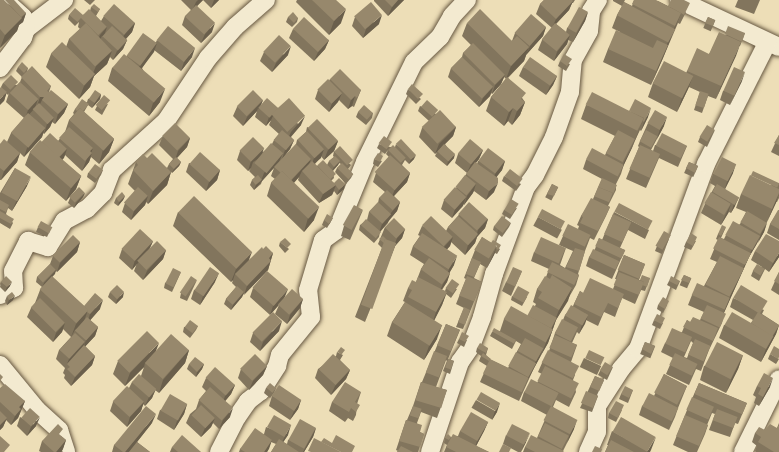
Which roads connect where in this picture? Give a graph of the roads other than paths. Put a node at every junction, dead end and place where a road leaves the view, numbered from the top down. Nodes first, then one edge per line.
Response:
1 (4, 0) edge
2 (64, 0) edge
3 (266, 0) edge
4 (468, 0) edge
5 (598, 0) edge
6 (679, 0) edge
7 (26, 29) junction
8 (773, 45) edge
9 (0, 68) edge
10 (0, 295) edge
11 (0, 365) edge
12 (779, 379) edge
13 (66, 452) edge
14 (219, 452) edge
15 (430, 452) edge
16 (588, 452) edge
17 (743, 452) edge

1 - 7 street
2 - 7 street
3 - 10 street
4 - 14 street
5 - 15 street
6 - 8 street
7 - 9 street
8 - 16 street
11 - 13 street
12 - 17 street

